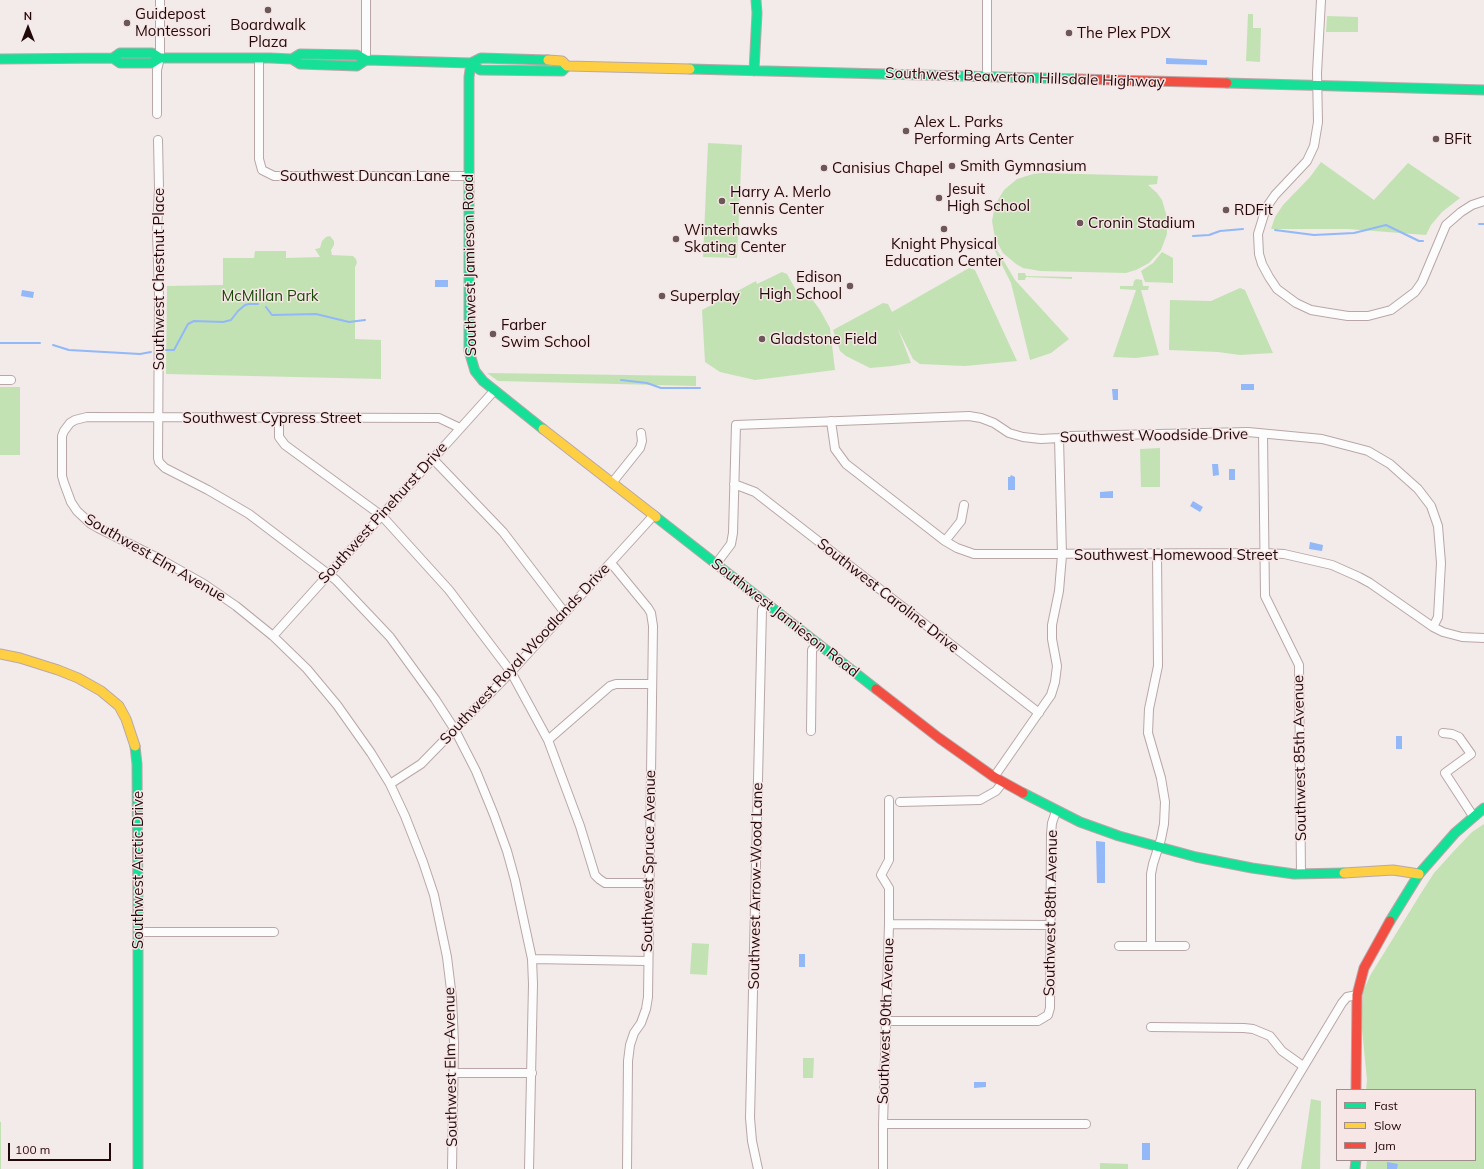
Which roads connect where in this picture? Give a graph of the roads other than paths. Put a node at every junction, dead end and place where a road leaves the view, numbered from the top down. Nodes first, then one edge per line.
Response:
1 (160, 0) edge
2 (366, 0) edge
3 (756, 0) edge
4 (762, 0) edge
5 (987, 0) edge
6 (1321, 0) edge
7 (757, 13) junction
8 (160, 58) junction
9 (259, 58) junction
10 (0, 59) edge
11 (366, 60) junction
12 (472, 63) junction
13 (754, 71) junction
14 (987, 77) junction
15 (1318, 86) junction
16 (1484, 90) edge
17 (158, 114) dead end
18 (158, 140) dead end
19 (469, 176) junction
20 (1484, 201) edge
21 (0, 380) edge
22 (11, 380) dead end
23 (494, 391) junction
24 (279, 417) junction
25 (82, 418) joint
26 (158, 418) junction
27 (831, 421) junction
28 (460, 428) junction
29 (641, 433) dead end
30 (1263, 434) junction
31 (1059, 438) junction
32 (433, 459) junction
33 (612, 483) junction
34 (734, 484) junction
35 (964, 505) dead end
36 (654, 515) junction
37 (382, 516) junction
38 (945, 541) junction
39 (1265, 552) junction
40 (1157, 554) junction
41 (1062, 555) junction
42 (611, 563) junction
43 (716, 564) junction
44 (329, 574) junction
45 (765, 603) junction
46 (565, 613) junction
47 (1433, 627) junction
48 (274, 636) junction
49 (1484, 638) edge
50 (818, 643) junction
51 (0, 654) edge
52 (511, 672) junction
53 (652, 684) junction
54 (1039, 713) junction
55 (455, 730) junction
56 (811, 731) dead end
57 (1443, 733) dead end
58 (548, 740) junction
59 (994, 777) junction
60 (1003, 782) junction
61 (390, 784) junction
62 (889, 800) dead end
63 (900, 802) dead end
64 (1484, 808) edge
65 (1056, 811) junction
66 (1473, 816) junction
67 (1159, 846) junction
68 (1301, 874) junction
69 (1419, 874) junction
70 (648, 883) junction
71 (889, 924) junction
72 (1049, 925) junction
73 (138, 932) junction
74 (274, 932) dead end
75 (1119, 946) dead end
76 (1151, 946) junction
77 (1185, 946) dead end
78 (532, 959) junction
79 (647, 961) junction
80 (1357, 995) junction
81 (886, 1021) junction
82 (1151, 1027) dead end
83 (1303, 1066) junction
84 (454, 1073) junction
85 (532, 1073) junction
86 (1356, 1089) edge
87 (883, 1124) junction
88 (1086, 1124) dead end
89 (138, 1169) edge
90 (452, 1169) edge
91 (529, 1169) edge
92 (627, 1169) edge
93 (758, 1169) edge
94 (883, 1169) edge
95 (1242, 1169) edge

1 - 8 street
2 - 11 street
3 - 7 street
4 - 7 street
5 - 14 street
6 - 15 street
7 - 13 street
8 - 9 street, Southwest Beaverton Hillsdale Highway
8 - 10 street, Southwest Beaverton Hillsdale Highway
8 - 17 street
9 - 11 street, Southwest Beaverton Hillsdale Highway
9 - 19 street, Southwest Duncan Lane
11 - 12 street, Southwest Beaverton Hillsdale Highway
12 - 13 street, Southwest Beaverton Hillsdale Highway
12 - 19 street, Southwest Jamieson Road
13 - 14 street, Southwest Beaverton Hillsdale Highway
14 - 15 street, Southwest Beaverton Hillsdale Highway
15 - 16 street, Southwest Beaverton Hillsdale Highway
15 - 20 street
18 - 26 street, Southwest Chestnut Place
19 - 23 street, Southwest Jamieson Road
21 - 22 street
23 - 28 street, Southwest Pinehurst Drive
23 - 33 street, Southwest Jamieson Road
24 - 26 street, Southwest Cypress Street
24 - 28 street, Southwest Cypress Street
24 - 37 street
25 - 26 street, Southwest Cypress Street
25 - 48 street, Southwest Elm Avenue
26 - 44 street, Southwest Chestnut Place
27 - 31 street, Southwest Woodside Drive
27 - 34 street, Southwest Woodside Drive
27 - 38 street, Southwest Homewood Street
28 - 32 street, Southwest Pinehurst Drive
29 - 33 street
30 - 31 street, Southwest Woodside Drive
30 - 39 street, Southwest 85th Avenue
30 - 47 street, Southwest Woodside Drive
31 - 41 street
32 - 37 street, Southwest Pinehurst Drive
32 - 46 street
33 - 36 street, Southwest Jamieson Road
34 - 43 street
34 - 54 street, Southwest Caroline Drive
35 - 38 street
36 - 42 street, Southwest Royal Woodlands Drive
36 - 43 street, Southwest Jamieson Road
37 - 44 street, Southwest Pinehurst Drive
37 - 52 street
38 - 41 street, Southwest Homewood Street
39 - 40 street, Southwest Homewood Street
39 - 47 street, Southwest Homewood Street
39 - 68 street, Southwest 85th Avenue
40 - 41 street, Southwest Homewood Street
40 - 67 street
41 - 54 street
42 - 46 street, Southwest Royal Woodlands Drive
42 - 53 street, Southwest Spruce Avenue
43 - 45 street, Southwest Jamieson Road
44 - 48 street, Southwest Pinehurst Drive
44 - 55 street, Southwest Chestnut Place
45 - 50 street, Southwest Jamieson Road
45 - 93 street, Southwest Arrow-Wood Lane
46 - 52 street, Southwest Royal Woodlands Drive
47 - 49 street, Southwest Homewood Street
48 - 61 street, Southwest Elm Avenue
50 - 56 street
50 - 59 street, Southwest Jamieson Road
51 - 73 street, Southwest Arctic Drive
52 - 55 street, Southwest Royal Woodlands Drive
52 - 58 street
53 - 58 street
53 - 70 street, Southwest Spruce Avenue
54 - 59 street
55 - 61 street, Southwest Royal Woodlands Drive
55 - 78 street, Southwest Chestnut Place
57 - 66 street
58 - 70 street
59 - 60 street, Southwest Jamieson Road
60 - 63 street
60 - 65 street, Southwest Jamieson Road
61 - 84 street, Southwest Elm Avenue
62 - 71 street, Southwest 90th Avenue
64 - 66 street
65 - 67 street, Southwest Jamieson Road
65 - 72 street, Southwest 88th Avenue
66 - 69 street
67 - 68 street, Southwest Jamieson Road
67 - 76 street
68 - 69 street, Southwest Jamieson Road
69 - 80 street
70 - 79 street, Southwest Spruce Avenue
71 - 72 street
71 - 81 street, Southwest 90th Avenue
72 - 81 street, Southwest 88th Avenue
73 - 74 street
73 - 89 street, Southwest Arctic Drive
75 - 76 street
76 - 77 street
78 - 79 street
78 - 85 street, Southwest Chestnut Place
79 - 92 street, Southwest Spruce Avenue
80 - 83 street
80 - 86 street
81 - 87 street, Southwest 90th Avenue
82 - 83 street
83 - 95 street
84 - 85 street
84 - 90 street, Southwest Elm Avenue
85 - 91 street, Southwest Chestnut Place
87 - 88 street
87 - 94 street, Southwest 90th Avenue

